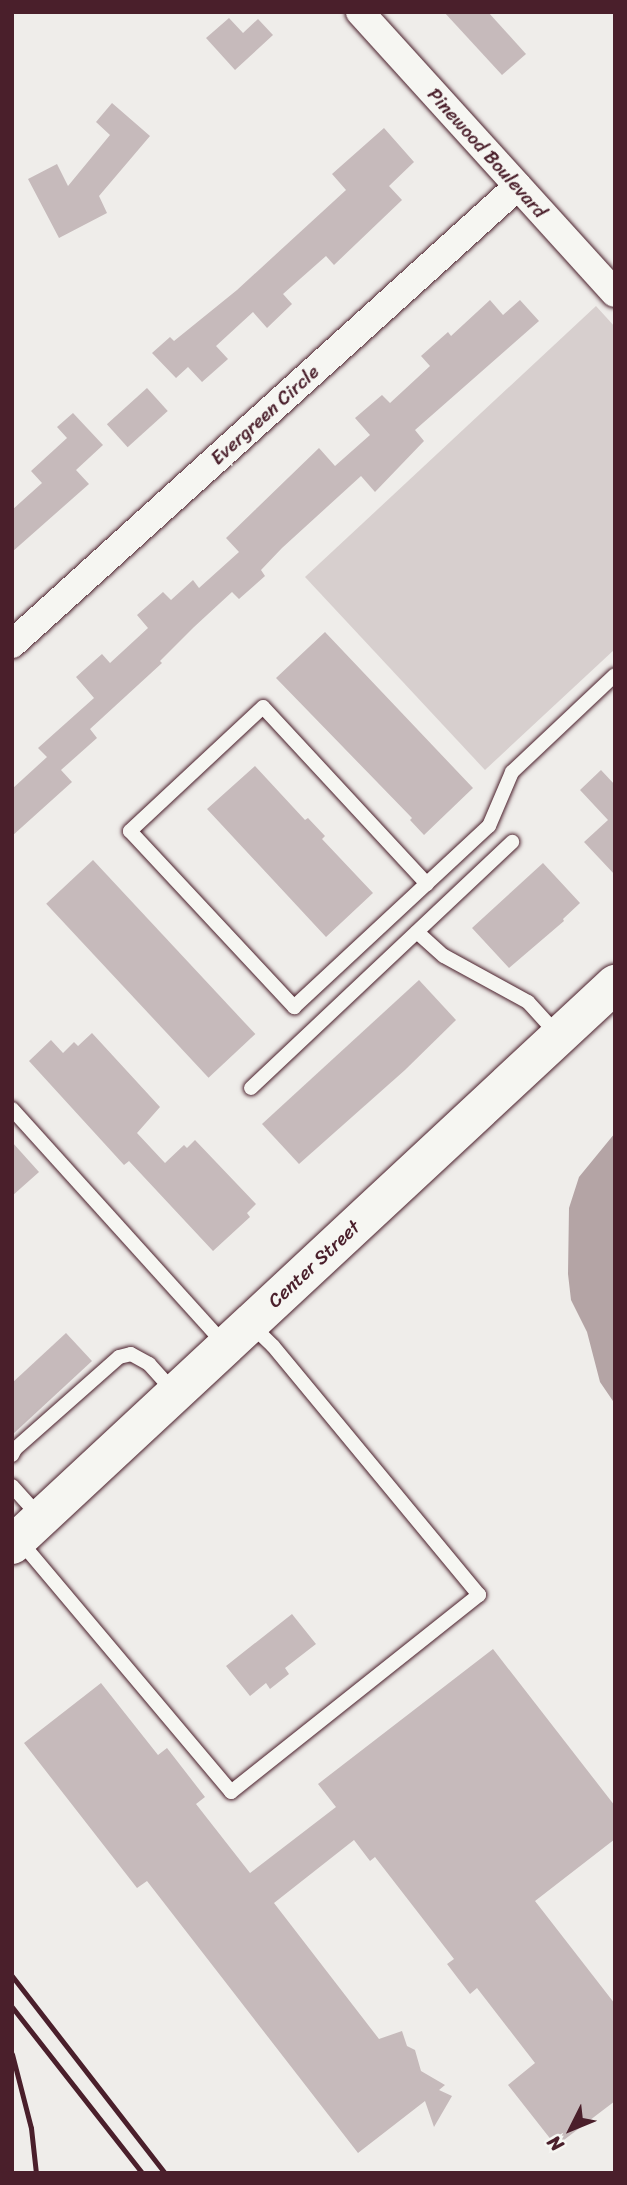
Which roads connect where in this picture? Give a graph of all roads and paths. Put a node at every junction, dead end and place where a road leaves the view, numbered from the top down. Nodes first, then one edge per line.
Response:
1 (360, 12) edge
2 (518, 186) junction
3 (615, 293) edge
4 (12, 644) edge
5 (615, 675) edge
6 (512, 842) dead end
7 (427, 884) junction
8 (417, 932) junction
9 (615, 984) edge
10 (559, 1036) junction
11 (251, 1088) dead end
12 (12, 1109) edge
13 (238, 1335) junction
14 (175, 1393) junction
15 (12, 1455) edge
16 (12, 1486) edge
17 (24, 1534) edge

1 - 2 street, Pinewood Boulevard
2 - 3 street, Pinewood Boulevard
2 - 4 street, Evergreen Circle
5 - 7 lane
6 - 8 lane
7 - 7 lane
8 - 10 lane
8 - 11 lane
9 - 10 main road, Center Street
10 - 13 main road, Center Street
12 - 13 lane
13 - 14 main road, Center Street
13 - 17 lane
14 - 15 lane
14 - 17 main road, Center Street
16 - 17 lane

